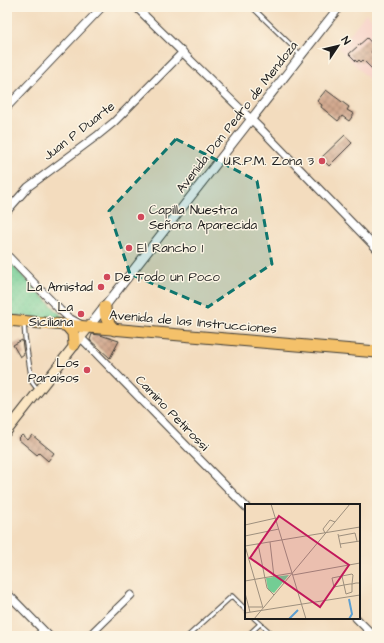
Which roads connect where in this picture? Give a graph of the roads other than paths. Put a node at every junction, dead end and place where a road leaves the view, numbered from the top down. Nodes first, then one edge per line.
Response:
1 (102, 7) edge
2 (136, 7) edge
3 (252, 7) edge
4 (339, 7) edge
5 (183, 52) junction
6 (301, 56) junction
7 (7, 107) edge
8 (252, 120) junction
9 (7, 210) edge
10 (377, 249) edge
11 (7, 255) edge
12 (105, 307) junction
13 (7, 320) edge
14 (24, 322) junction
15 (67, 326) junction
16 (88, 328) junction
17 (115, 330) junction
18 (77, 341) junction
19 (377, 352) edge
20 (39, 391) junction
21 (7, 431) edge
22 (245, 506) edge
23 (7, 593) edge
24 (131, 595) dead end
25 (245, 609) edge
26 (255, 619) edge
27 (357, 619) edge
28 (260, 624) junction
29 (42, 629) junction
30 (35, 636) edge
31 (49, 636) edge
32 (89, 636) edge
33 (188, 636) edge
34 (247, 636) edge
35 (274, 636) edge
36 (374, 636) edge

1 - 7 street
2 - 5 street
3 - 6 lane
4 - 6 street, Avenida Don Pedro de Mendoza
5 - 8 street
5 - 9 street, Juan P Duarte
6 - 8 street, Avenida Don Pedro de Mendoza
8 - 10 street
8 - 12 street, Avenida Don Pedro de Mendoza
11 - 16 street
12 - 16 street, Avenida Don Pedro de Mendoza
12 - 17 main road
13 - 14 main road, Avenida de las Instrucciones
14 - 15 main road, Avenida de las Instrucciones
14 - 20 lane
15 - 16 main road, Avenida de las Instrucciones
15 - 18 main road
16 - 17 main road, Avenida de las Instrucciones
16 - 18 main road, Avenida Don Pedro de Mendoza
17 - 19 main road, Avenida de las Instrucciones
18 - 20 main road, Avenida Don Pedro de Mendoza
18 - 22 street, Camino Petirossi
20 - 21 main road, Avenida Don Pedro de Mendoza
23 - 29 street
24 - 32 street
25 - 33 lane
26 - 28 lane
27 - 36 street
28 - 34 lane
28 - 35 lane
29 - 30 lane
29 - 31 street

